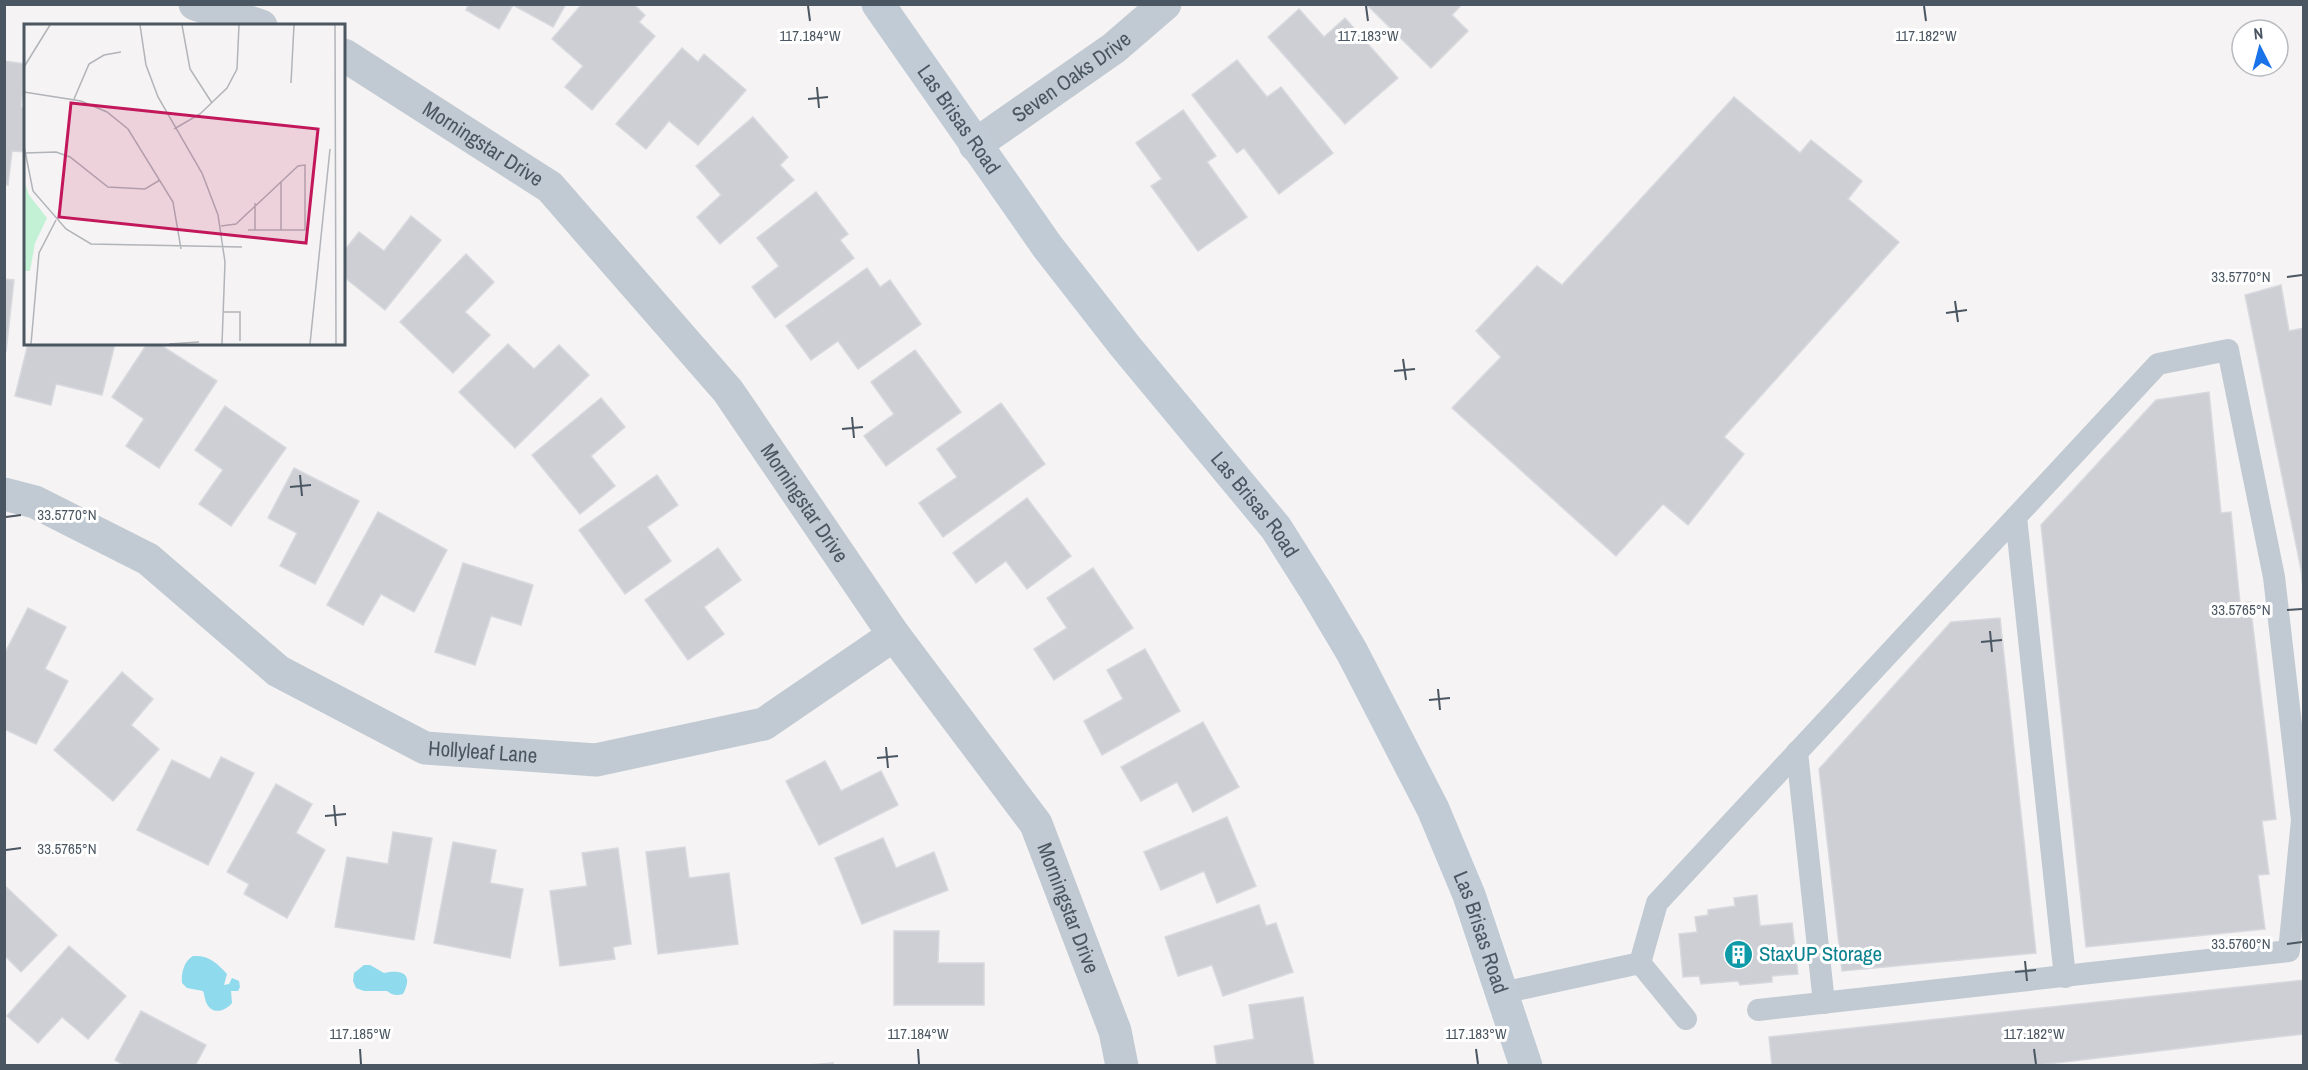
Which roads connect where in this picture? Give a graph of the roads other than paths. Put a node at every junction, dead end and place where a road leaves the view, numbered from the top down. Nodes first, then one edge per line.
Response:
1 (195, 4) edge
2 (878, 4) edge
3 (1165, 4) edge
4 (255, 24) edge
5 (345, 56) edge
6 (975, 146) junction
7 (4, 494) edge
8 (2016, 517) junction
9 (894, 634) junction
10 (1797, 752) junction
11 (1640, 963) junction
12 (2066, 977) junction
13 (1502, 993) junction
14 (1824, 1003) junction
15 (1758, 1010) dead end
16 (1686, 1019) dead end
17 (1122, 1065) edge
18 (1526, 1065) edge

1 - 4 street
2 - 6 street, Las Brisas Road
3 - 6 street, Seven Oaks Drive
5 - 9 street, Morningstar Drive
6 - 13 street, Las Brisas Road
7 - 9 street, Hollyleaf Lane
8 - 10 lane
8 - 12 lane
8 - 12 lane
9 - 17 street, Morningstar Drive
10 - 11 lane
10 - 14 lane
11 - 13 lane
11 - 16 lane
12 - 14 lane
13 - 18 street, Las Brisas Road
14 - 15 lane

